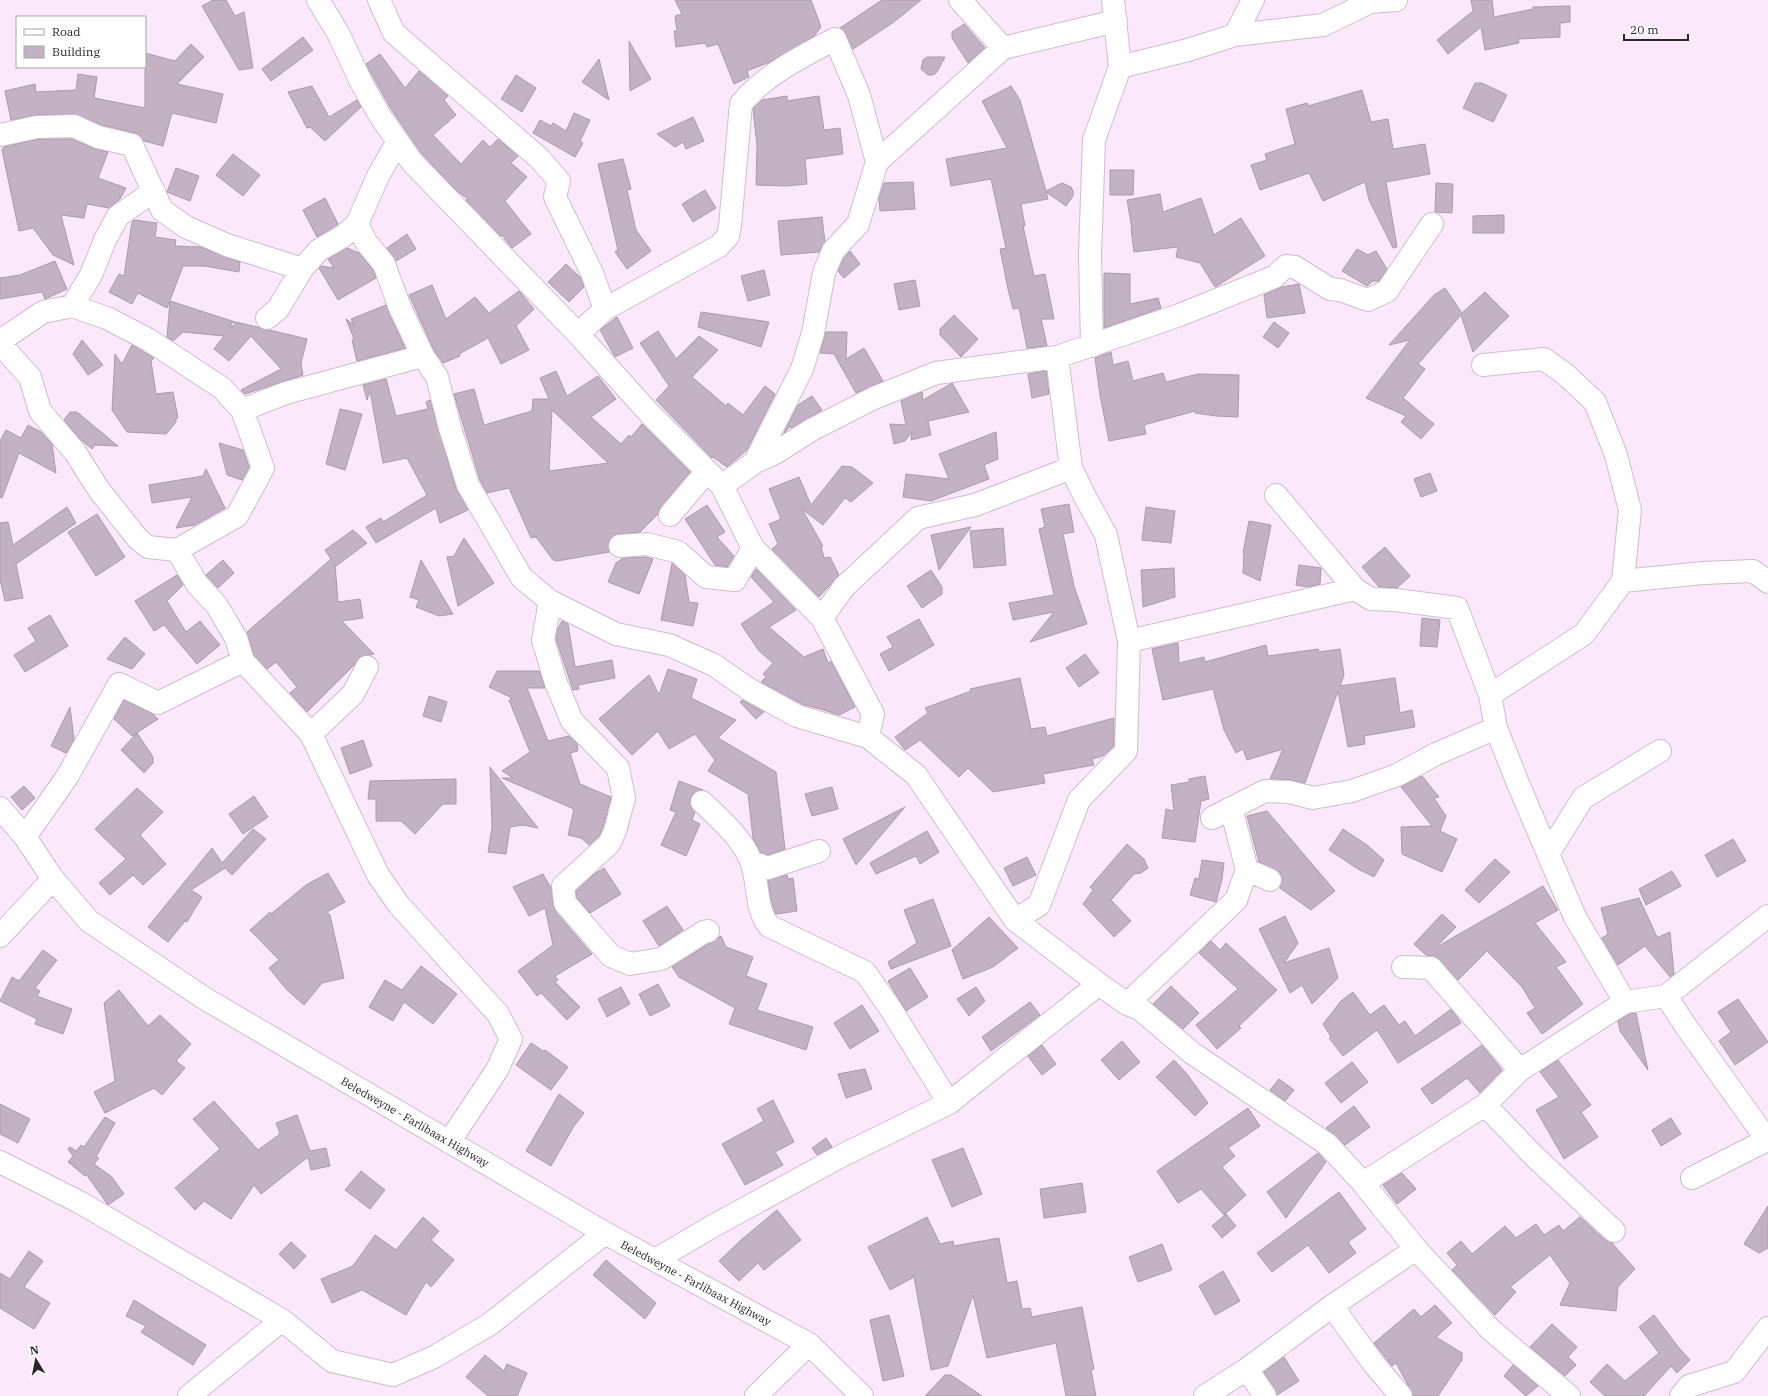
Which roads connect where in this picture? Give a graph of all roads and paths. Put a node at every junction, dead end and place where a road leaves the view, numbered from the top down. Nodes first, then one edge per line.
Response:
1 (318, 0) edge
2 (379, 0) edge
3 (960, 0) edge
4 (1253, 0) edge
5 (1396, 0) edge
6 (1115, 10) edge
7 (1235, 35) junction
8 (1003, 48) junction
9 (1120, 67) junction
10 (0, 135) edge
11 (397, 143) junction
12 (877, 162) junction
13 (154, 191) junction
14 (356, 224) junction
15 (1432, 224) dead end
16 (302, 269) junction
17 (72, 306) junction
18 (605, 309) junction
19 (267, 318) dead end
20 (578, 334) junction
21 (0, 341) edge
22 (0, 344) edge
23 (1092, 346) junction
24 (423, 356) junction
25 (1057, 357) junction
26 (1484, 365) dead end
27 (242, 410) junction
28 (755, 462) junction
29 (1072, 468) junction
30 (707, 471) junction
31 (722, 486) junction
32 (1276, 495) dead end
33 (670, 515) dead end
34 (620, 546) dead end
35 (753, 548) junction
36 (177, 550) junction
37 (1623, 581) junction
38 (1768, 582) edge
39 (1355, 589) junction
40 (550, 601) junction
41 (822, 618) junction
42 (1129, 641) junction
43 (243, 661) junction
44 (367, 667) dead end
45 (1490, 695) junction
46 (1496, 728) junction
47 (311, 734) junction
48 (868, 737) junction
49 (1660, 751) dead end
50 (702, 802) dead end
51 (0, 808) edge
52 (1231, 808) junction
53 (1212, 818) dead end
54 (25, 837) junction
55 (819, 851) dead end
56 (1548, 854) junction
57 (752, 862) junction
58 (1247, 870) junction
59 (54, 879) junction
60 (1270, 880) dead end
61 (1768, 916) edge
62 (1015, 920) junction
63 (708, 931) dead end
64 (0, 936) edge
65 (792, 946) dead end
66 (828, 954) junction
67 (1403, 967) dead end
68 (1099, 984) junction
69 (1666, 996) junction
70 (1626, 1002) junction
71 (1127, 1004) junction
72 (1520, 1070) junction
73 (949, 1103) junction
74 (1485, 1105) junction
75 (1768, 1141) edge
76 (449, 1142) junction
77 (0, 1162) edge
78 (1692, 1178) dead end
79 (1364, 1183) junction
80 (1614, 1230) dead end
81 (605, 1233) junction
82 (1416, 1249) junction
83 (656, 1260) junction
84 (1332, 1306) junction
85 (282, 1320) junction
86 (1768, 1328) edge
87 (809, 1344) junction
88 (1247, 1369) junction
89 (189, 1396) edge
90 (756, 1396) edge
91 (862, 1396) edge
92 (1205, 1396) edge
93 (1265, 1396) edge
94 (1401, 1396) edge
95 (1569, 1396) edge
96 (1681, 1396) edge

1 - 11 street
2 - 18 street
3 - 8 street
4 - 7 street
5 - 7 street
6 - 8 street
6 - 9 street
7 - 9 street
8 - 12 street
9 - 23 street
10 - 13 street
11 - 14 street
11 - 20 street
12 - 18 street
12 - 28 street
13 - 16 street
13 - 17 street
14 - 16 street
14 - 24 street
15 - 23 street
16 - 19 street
17 - 21 street
17 - 27 street
18 - 20 street
20 - 30 street
22 - 36 street
23 - 25 street
24 - 27 street
24 - 40 street
25 - 28 street
25 - 29 street
26 - 37 street
27 - 36 street
28 - 31 street
29 - 41 street
29 - 42 street
30 - 31 street
30 - 33 street
31 - 35 street
32 - 39 street
34 - 35 street
35 - 41 street
36 - 43 street
37 - 38 street
37 - 45 street
39 - 42 street
39 - 45 street
40 - 48 street
40 - 63 street
41 - 48 street
42 - 62 street
43 - 47 street
43 - 54 street
44 - 47 street
45 - 46 street
46 - 52 street
46 - 56 street
47 - 76 street
48 - 62 street
49 - 56 street
50 - 57 street
51 - 54 street, Beledweyne - Farlibaax Highway
52 - 53 street
52 - 58 street
54 - 59 street, Beledweyne - Farlibaax Highway
55 - 57 street
56 - 70 street
57 - 66 street
58 - 60 street
58 - 71 street
59 - 64 street
59 - 76 street, Beledweyne - Farlibaax Highway
61 - 69 street
62 - 68 street
65 - 66 street
66 - 73 street
67 - 72 street
68 - 71 street
68 - 73 street
69 - 70 street
69 - 75 street
70 - 72 street
71 - 79 street
72 - 74 street
73 - 83 street
74 - 79 street
74 - 80 street
75 - 78 street
76 - 81 street, Beledweyne - Farlibaax Highway
77 - 85 street
79 - 82 street
81 - 83 street, Beledweyne - Farlibaax Highway
81 - 85 street
82 - 84 street
82 - 95 street
83 - 87 street, Beledweyne - Farlibaax Highway
84 - 88 street
84 - 94 street
85 - 89 street
86 - 96 street
87 - 90 street
87 - 91 street, Beledweyne - Farlibaax Highway
88 - 92 street
88 - 93 street

